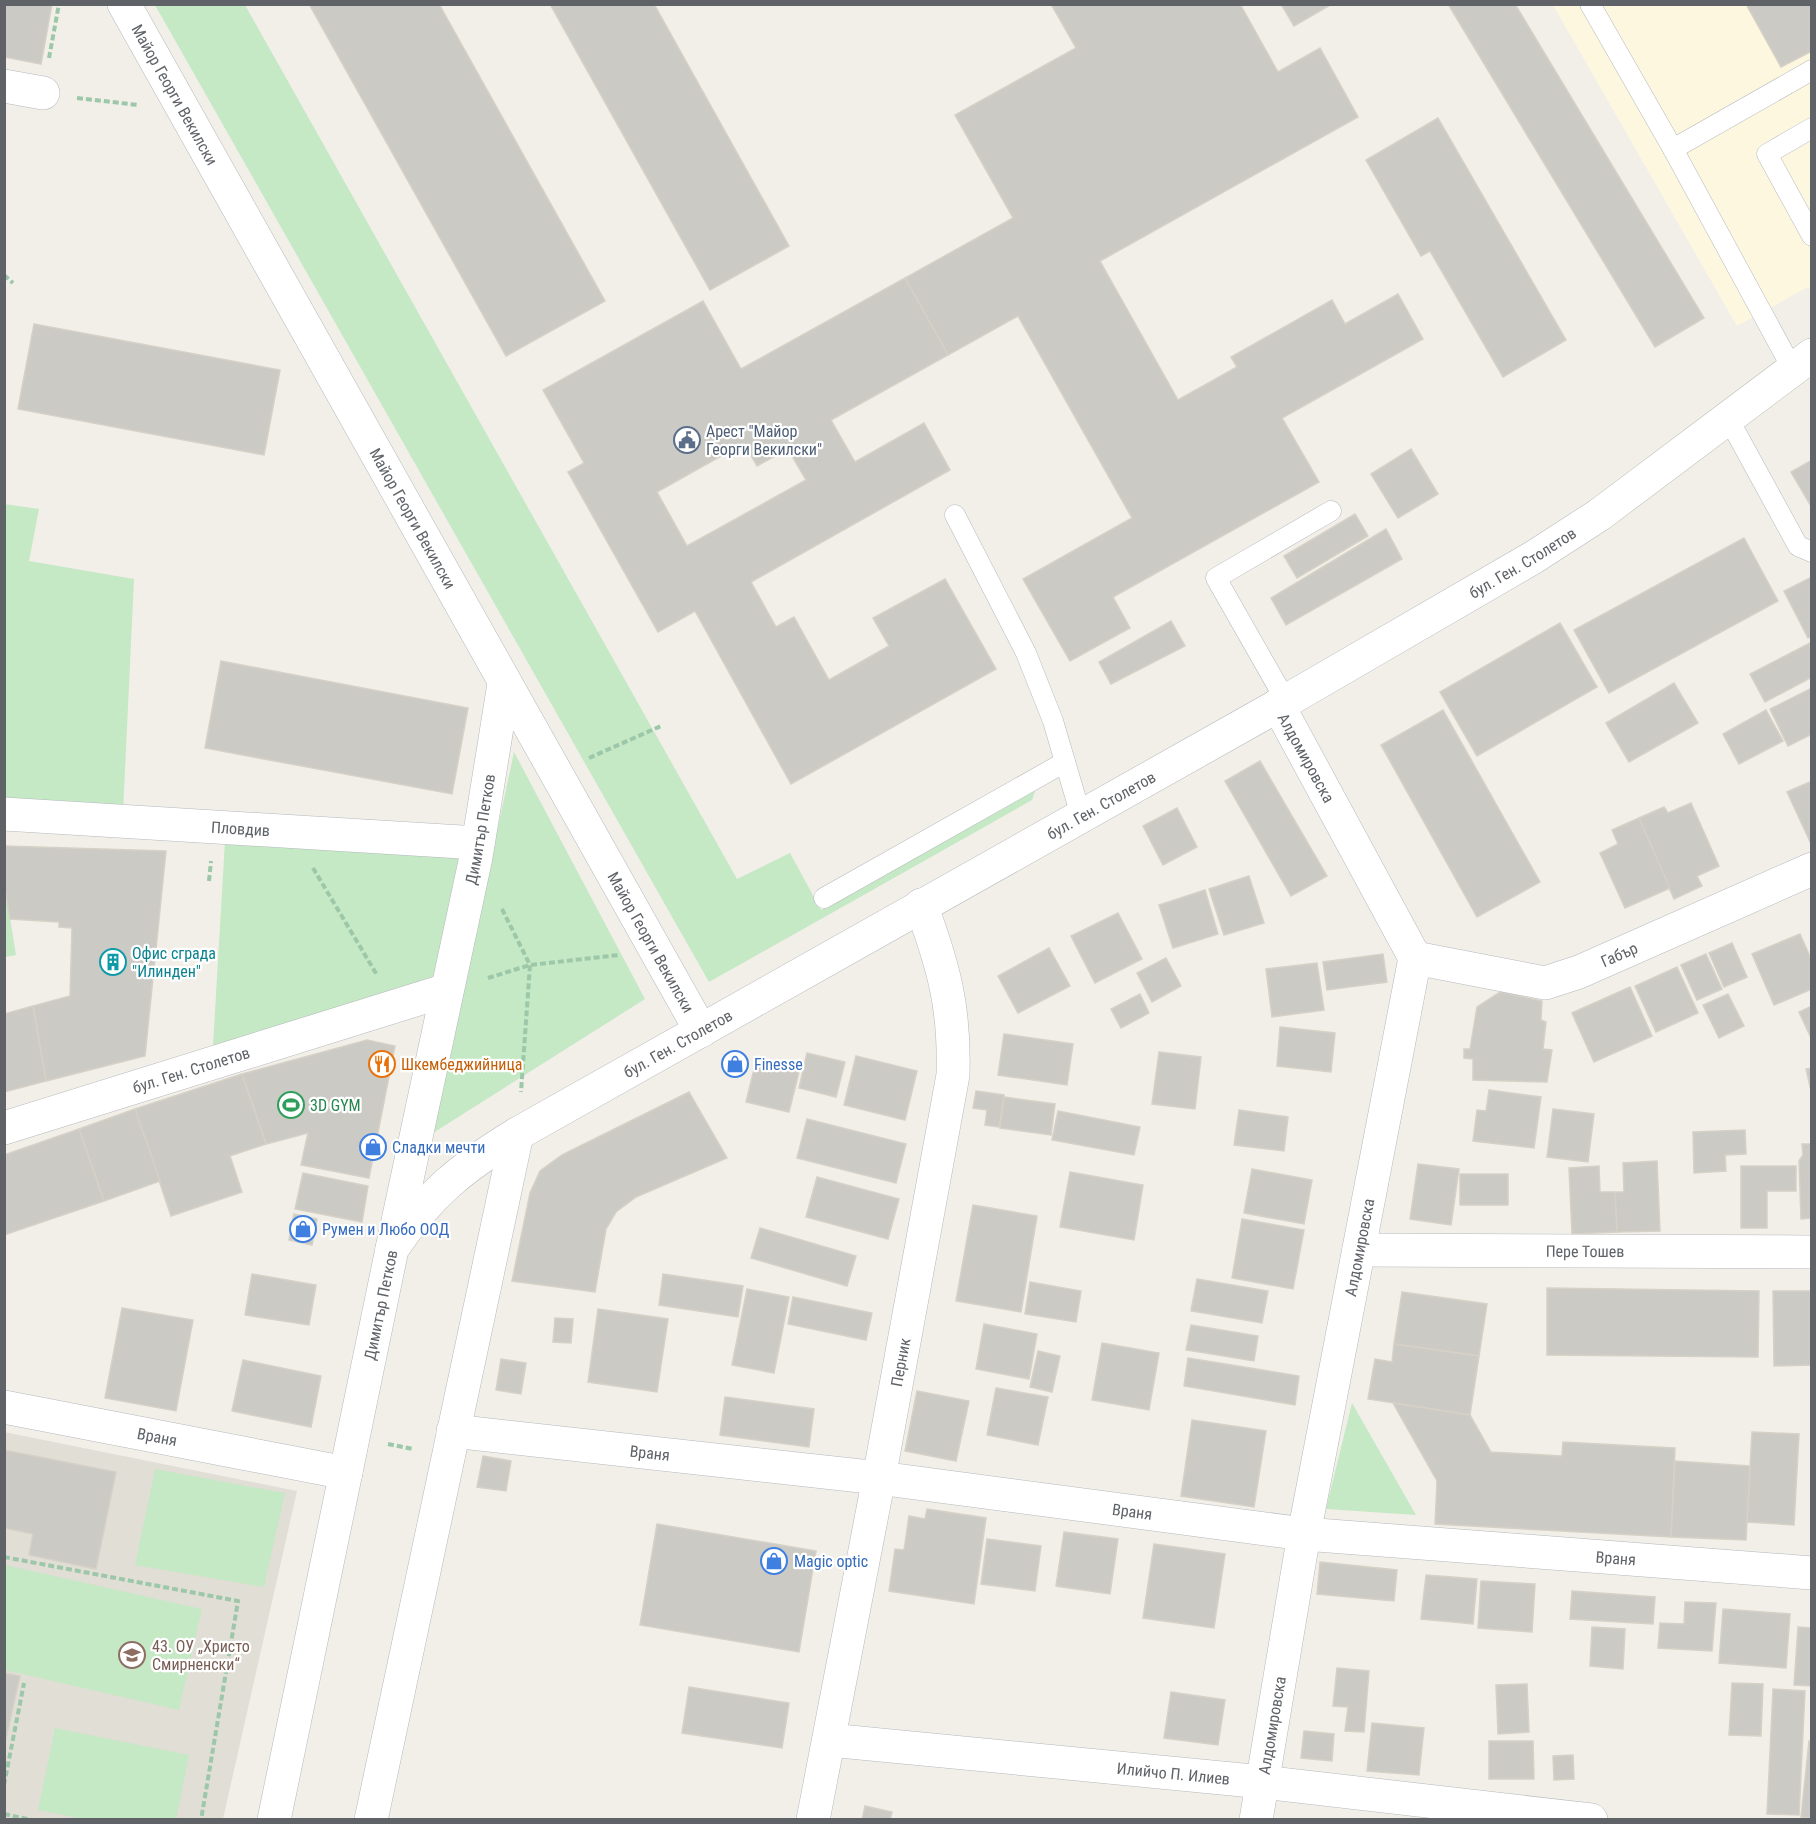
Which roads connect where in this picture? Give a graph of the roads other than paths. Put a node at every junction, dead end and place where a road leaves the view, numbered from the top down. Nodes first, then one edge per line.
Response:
1 (124, 4) edge
2 (1590, 4) edge
3 (1812, 70) edge
4 (4, 86) edge
5 (43, 93) road end
6 (1812, 128) edge
7 (1673, 149) junction
8 (1812, 236) edge
9 (1802, 362) edge
10 (1728, 418) junction
11 (1331, 511) dead end
12 (956, 514) dead end
13 (1812, 552) edge
14 (504, 684) junction
15 (1282, 703) junction
16 (1065, 762) junction
17 (4, 814) edge
18 (1081, 816) junction
19 (478, 843) junction
20 (1812, 869) edge
21 (824, 898) dead end
22 (921, 905) junction
23 (1415, 958) junction
24 (447, 990) junction
25 (701, 1032) junction
26 (4, 1128) edge
27 (517, 1134) junction
28 (392, 1249) junction
29 (1359, 1250) junction
30 (1812, 1252) edge
31 (4, 1407) edge
32 (453, 1431) junction
33 (346, 1473) junction
34 (879, 1478) junction
35 (1304, 1534) junction
36 (1812, 1573) edge
37 (829, 1740) junction
38 (1263, 1782) junction
39 (1546, 1817) edge
40 (274, 1820) edge
41 (371, 1820) edge
42 (813, 1820) edge
43 (1256, 1820) edge
44 (1591, 1820) edge

1 - 14 street, Майор Георги Векилски
2 - 7 lane
3 - 7 lane
4 - 5 street
6 - 8 lane
7 - 9 lane
9 - 10 street, бул. Ген. Столетов
10 - 13 lane
10 - 15 street, бул. Ген. Столетов
11 - 15 lane
12 - 16 lane
14 - 19 street, Димитър Петков
14 - 25 street, Майор Георги Векилски
15 - 18 street, бул. Ген. Столетов
15 - 23 street, Алдомировска
16 - 18 lane
16 - 21 lane
17 - 19 street, Пловдив
18 - 22 street, бул. Ген. Столетов
19 - 24 street, Димитър Петков
20 - 23 street, Габър
22 - 25 street, бул. Ген. Столетов
22 - 34 street, Перник
23 - 29 street, Алдомировска
24 - 26 street, бул. Ген. Столетов
24 - 28 street, Димитър Петков
25 - 27 street, бул. Ген. Столетов
27 - 28 street, бул. Ген. Столетов
27 - 32 street
28 - 33 street, Димитър Петков
29 - 30 street, Пере Тошев
29 - 35 street, Алдомировска
31 - 33 street, Враня
32 - 34 street, Враня
32 - 41 street
33 - 40 street, Димитър Петков
34 - 35 street, Враня
34 - 37 street, Перник
35 - 36 street, Враня
35 - 38 street, Алдомировска
37 - 38 street, Илийчо П. Илиев
37 - 42 street, Перник
38 - 39 street, Илийчо П. Илиев
38 - 43 street, Алдомировска
39 - 44 street, Илийчо П. Илиев

